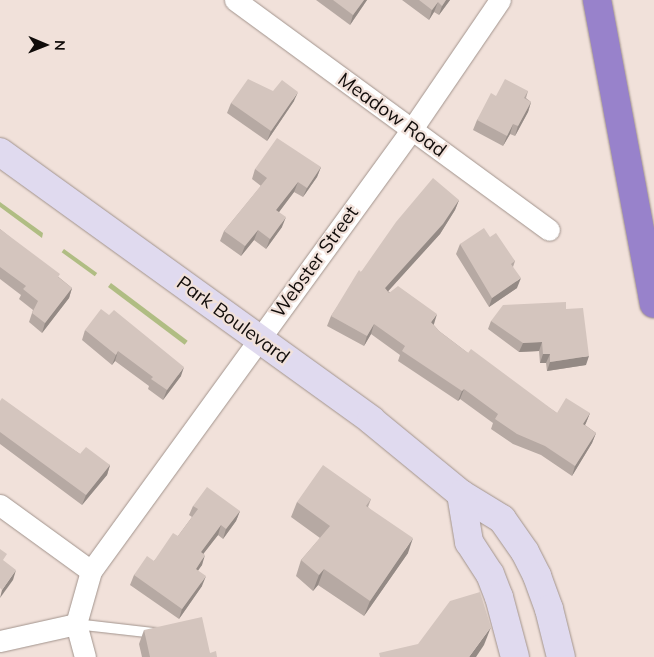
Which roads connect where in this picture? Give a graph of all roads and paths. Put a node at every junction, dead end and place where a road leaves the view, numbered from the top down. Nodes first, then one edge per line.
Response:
1 (236, 0) edge
2 (500, 0) edge
3 (598, 0) edge
4 (412, 130) junction
5 (0, 152) edge
6 (549, 230) dead end
7 (654, 304) edge
8 (259, 338) junction
9 (460, 494) junction
10 (0, 505) edge
11 (91, 571) junction
12 (76, 624) junction
13 (154, 633) edge
14 (0, 641) edge
15 (85, 657) edge
16 (515, 657) edge
17 (561, 657) edge

1 - 4 street, Meadow Road
2 - 4 street, Webster Street
3 - 7 highway
4 - 6 street, Meadow Road
4 - 8 street, Webster Street
5 - 8 street, Park Boulevard
8 - 9 street, Park Boulevard
8 - 11 street, Webster Street
9 - 16 street
9 - 17 street, Park Boulevard
10 - 11 street
11 - 12 street, Webster Street
12 - 13 lane
12 - 14 street
12 - 15 street

